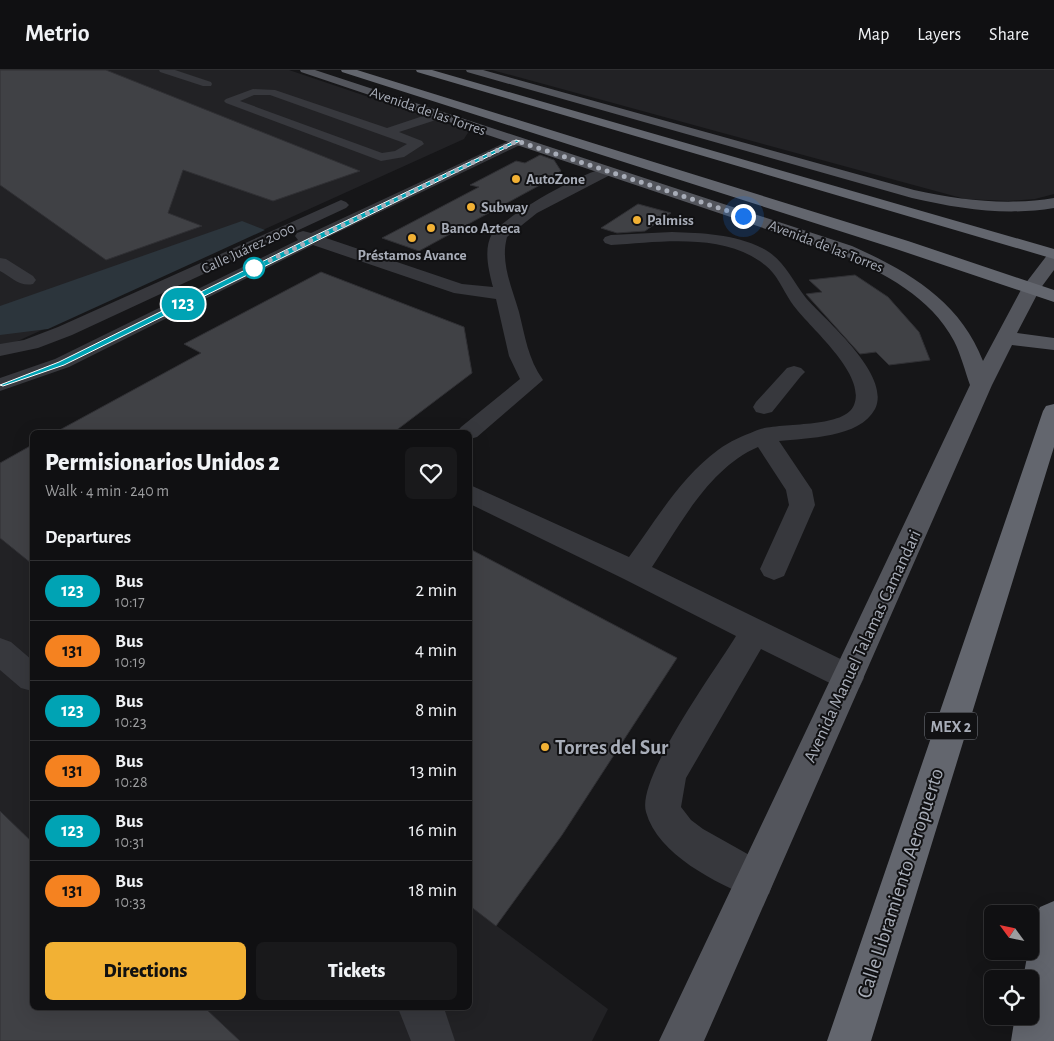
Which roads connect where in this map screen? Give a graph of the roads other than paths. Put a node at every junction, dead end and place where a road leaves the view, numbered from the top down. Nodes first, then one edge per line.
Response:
1 (164, 70) edge
2 (305, 70) edge
3 (346, 70) edge
4 (421, 70) edge
5 (449, 70) edge
6 (470, 70) edge
7 (206, 84) dead end
8 (476, 86) junction
9 (335, 114) junction
10 (438, 115) junction
11 (604, 122) junction
12 (296, 126) junction
13 (486, 131) junction
14 (386, 132) junction
15 (560, 138) junction
16 (517, 141) junction
17 (474, 143) dead end
18 (607, 171) junction
19 (830, 171) junction
20 (356, 198) dead end
21 (1054, 203) edge
22 (285, 230) junction
23 (957, 237) junction
24 (312, 239) junction
25 (611, 240) dead end
26 (902, 245) junction
27 (1054, 256) edge
28 (0, 263) edge
29 (27, 280) dead end
30 (1043, 292) edge
31 (504, 294) junction
32 (1006, 338) junction
33 (1054, 344) edge
34 (1, 352) edge
35 (794, 372) dead end
36 (0, 385) edge
37 (980, 385) junction
38 (764, 407) dead end
39 (1054, 411) edge
40 (470, 430) edge
41 (763, 436) junction
42 (472, 495) edge
43 (774, 569) dead end
44 (634, 572) junction
45 (755, 632) junction
46 (0, 651) edge
47 (30, 676) edge
48 (848, 678) junction
49 (755, 880) junction
50 (1054, 920) edge
51 (423, 1010) edge
52 (433, 1041) edge
53 (681, 1041) edge
54 (849, 1041) edge
55 (1033, 1041) edge

1 - 7 street
2 - 10 main road, Avenida de las Torres
3 - 15 highway, Avenida de las Torres
4 - 8 highway
5 - 8 highway
6 - 19 main road
8 - 11 highway
9 - 12 street
9 - 12 street
9 - 14 street
10 - 13 main road, Avenida de las Torres
10 - 14 street
11 - 19 highway
11 - 23 highway
12 - 14 street
13 - 16 main road, Avenida de las Torres
13 - 17 street
15 - 16 highway
15 - 26 highway, Avenida de las Torres
16 - 18 main road, Avenida de las Torres
16 - 24 street, Calle Juárez 2000
18 - 31 street
18 - 37 main road, Avenida de las Torres
19 - 21 main road
20 - 22 street, Calle Juárez 2000
22 - 24 street
22 - 34 street, Calle Juárez 2000
23 - 26 highway
23 - 27 highway
24 - 31 street
24 - 36 street, Calle Juárez 2000
25 - 41 street
26 - 30 highway, Avenida de las Torres
27 - 30 main road, Avenida Manuel Talamas Camandari
28 - 29 street
30 - 32 main road, Avenida Manuel Talamas Camandari
31 - 40 street
32 - 33 main road
32 - 37 main road, Avenida Manuel Talamas Camandari
35 - 38 street
37 - 48 main road, Avenida Manuel Talamas Camandari
39 - 54 highway, Calle Libramiento Aeropuerto / MEX 2
41 - 43 street
41 - 44 street
42 - 44 street
44 - 45 street
45 - 48 street
45 - 49 street
46 - 47 street
48 - 49 main road, Avenida Manuel Talamas Camandari
49 - 53 main road, Avenida Manuel Talamas Camandari
50 - 55 highway
51 - 52 street

